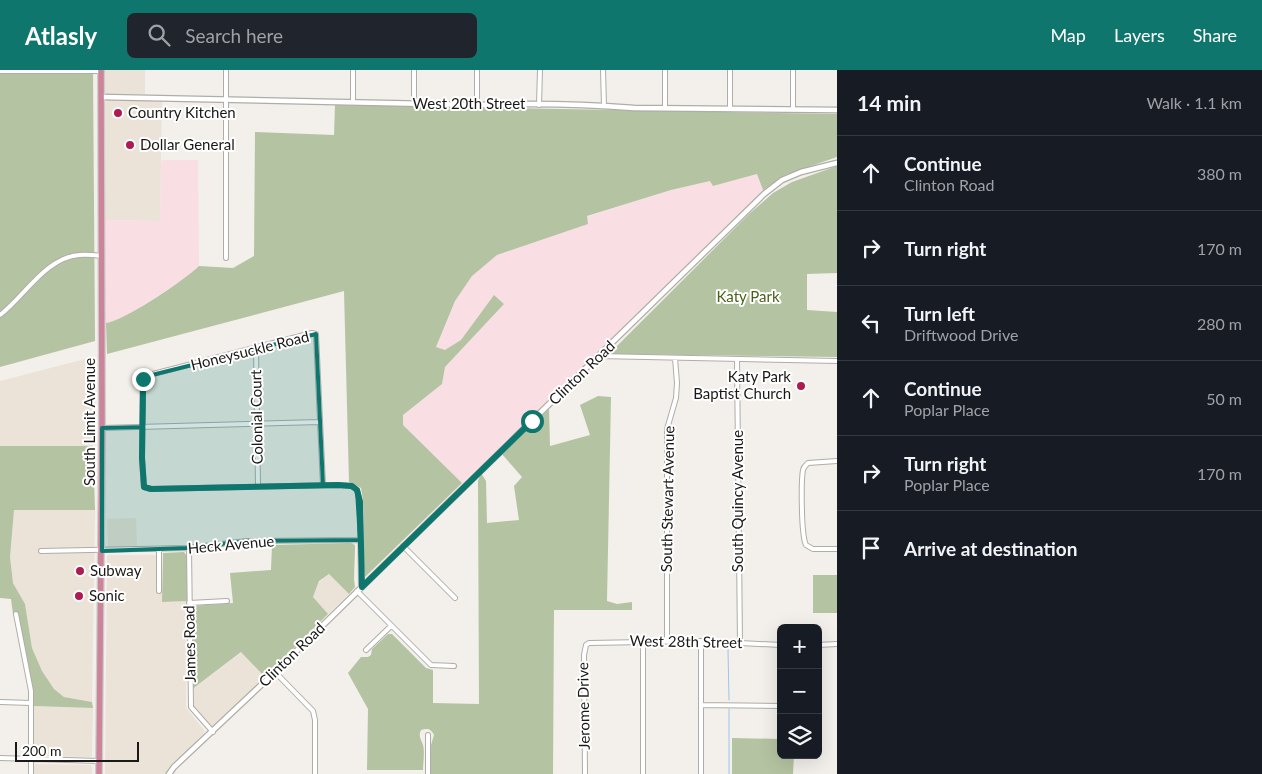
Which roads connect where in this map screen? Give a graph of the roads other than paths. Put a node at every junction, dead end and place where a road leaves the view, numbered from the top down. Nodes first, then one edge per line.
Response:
1 (226, 70) edge
2 (353, 70) edge
3 (414, 70) edge
4 (478, 70) edge
5 (540, 70) edge
6 (603, 70) edge
7 (665, 70) edge
8 (730, 70) edge
9 (793, 70) edge
10 (0, 71) edge
11 (101, 71) edge
12 (101, 97) junction
13 (226, 99) junction
14 (353, 101) junction
15 (414, 104) junction
16 (477, 105) junction
17 (539, 105) junction
18 (604, 106) junction
19 (666, 108) junction
20 (730, 108) junction
21 (793, 109) junction
22 (837, 110) edge
23 (837, 163) edge
24 (102, 256) junction
25 (226, 258) dead end
26 (0, 315) edge
27 (256, 347) junction
28 (598, 356) junction
29 (675, 358) junction
30 (737, 360) junction
31 (837, 361) edge
32 (320, 422) junction
33 (257, 424) junction
34 (143, 427) junction
35 (102, 428) junction
36 (837, 461) edge
37 (323, 485) junction
38 (258, 486) junction
39 (360, 540) junction
40 (403, 546) junction
41 (189, 548) junction
42 (837, 549) edge
43 (159, 550) junction
44 (41, 551) dead end
45 (102, 551) junction
46 (360, 589) junction
47 (159, 591) dead end
48 (455, 598) dead end
49 (227, 601) dead end
50 (189, 603) junction
51 (16, 614) dead end
52 (391, 626) junction
53 (643, 641) junction
54 (667, 641) junction
55 (701, 641) junction
56 (592, 642) joint
57 (740, 643) junction
58 (822, 644) edge
59 (837, 644) edge
60 (777, 645) edge
61 (366, 650) dead end
62 (454, 666) dead end
63 (275, 672) junction
64 (0, 702) edge
65 (31, 702) junction
66 (701, 705) junction
67 (777, 706) edge
68 (213, 732) junction
69 (428, 735) dead end
70 (0, 758) edge
71 (31, 759) junction
72 (100, 761) junction
73 (31, 774) edge
74 (100, 774) edge
75 (169, 774) edge
76 (315, 774) edge
77 (428, 774) edge
78 (585, 774) edge
79 (643, 774) edge
80 (701, 774) edge

1 - 13 street
2 - 14 street
3 - 15 street
4 - 16 street
5 - 17 street
6 - 18 street
7 - 19 street
8 - 20 street
9 - 21 street
10 - 11 street
11 - 12 highway, South Limit Avenue
12 - 13 street, West 20th Street
12 - 24 highway, South Limit Avenue
13 - 14 street, West 20th Street
13 - 25 street
14 - 15 street, West 20th Street
15 - 16 street, West 20th Street
16 - 17 street, West 20th Street
17 - 18 street, West 20th Street
18 - 19 street, West 20th Street
19 - 20 street, West 20th Street
20 - 21 street, West 20th Street
21 - 22 street, West 20th Street
23 - 28 street, Clinton Road
24 - 26 street
24 - 35 highway, South Limit Avenue
27 - 32 street, Honeysuckle Road
27 - 33 street, Colonial Court
27 - 34 street, Honeysuckle Road
28 - 29 street
28 - 40 street, Clinton Road
29 - 30 street
29 - 54 street, South Stewart Avenue
30 - 31 street
30 - 57 street, South Quincy Avenue
32 - 33 street
32 - 37 street
33 - 34 street
33 - 38 street, Colonial Court
34 - 35 street
34 - 38 street
35 - 45 highway, South Limit Avenue
36 - 42 street
37 - 38 street
37 - 39 street
39 - 41 street, Heck Avenue
39 - 46 street
40 - 46 street, Clinton Road
40 - 48 street
41 - 43 street, Heck Avenue
41 - 50 street, James Road
43 - 45 street, Heck Avenue
43 - 47 street
44 - 45 street, Heck Avenue
45 - 72 highway, South Limit Avenue
46 - 52 street
46 - 63 street, Clinton Road
49 - 50 street
50 - 68 street, James Road
51 - 65 street
52 - 61 street
52 - 62 street
53 - 54 street, West 28th Street
53 - 56 street, West 28th Street
53 - 79 street
54 - 55 street, West 28th Street
55 - 57 street, West 28th Street
55 - 66 street
56 - 78 street, Jerome Drive
57 - 60 street, West 28th Street
58 - 59 street
63 - 68 street, Clinton Road
63 - 76 street
64 - 65 street
65 - 71 street
66 - 67 street
66 - 80 street
68 - 75 street, Clinton Road
69 - 77 street
70 - 71 street
71 - 72 street
71 - 73 street
72 - 74 highway, South Limit Avenue

